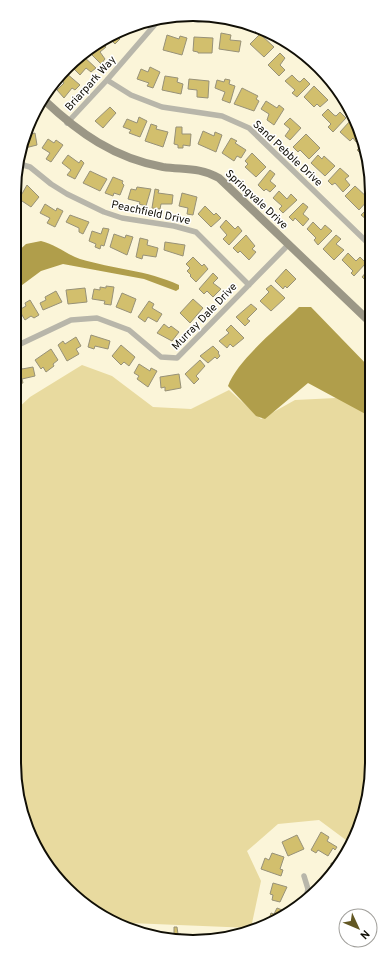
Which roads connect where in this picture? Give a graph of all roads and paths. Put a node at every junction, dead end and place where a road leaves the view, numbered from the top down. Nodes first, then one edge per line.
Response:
1 (154, 25) edge
2 (107, 80) junction
3 (47, 103) edge
4 (67, 123) junction
5 (23, 165) edge
6 (365, 240) edge
7 (289, 244) junction
8 (249, 285) junction
9 (365, 317) edge
10 (21, 344) edge
11 (304, 876) dead end
12 (308, 891) edge

1 - 2 street, Briarpark Way
2 - 4 street, Briarpark Way
2 - 6 street, Sand Pebble Drive
3 - 4 street, Springvale Drive
4 - 7 street, Springvale Drive
5 - 8 street, Peachfield Drive
7 - 8 street, Murray Dale Drive
7 - 9 street, Springvale Drive
8 - 10 street, Murray Dale Drive
11 - 12 street

